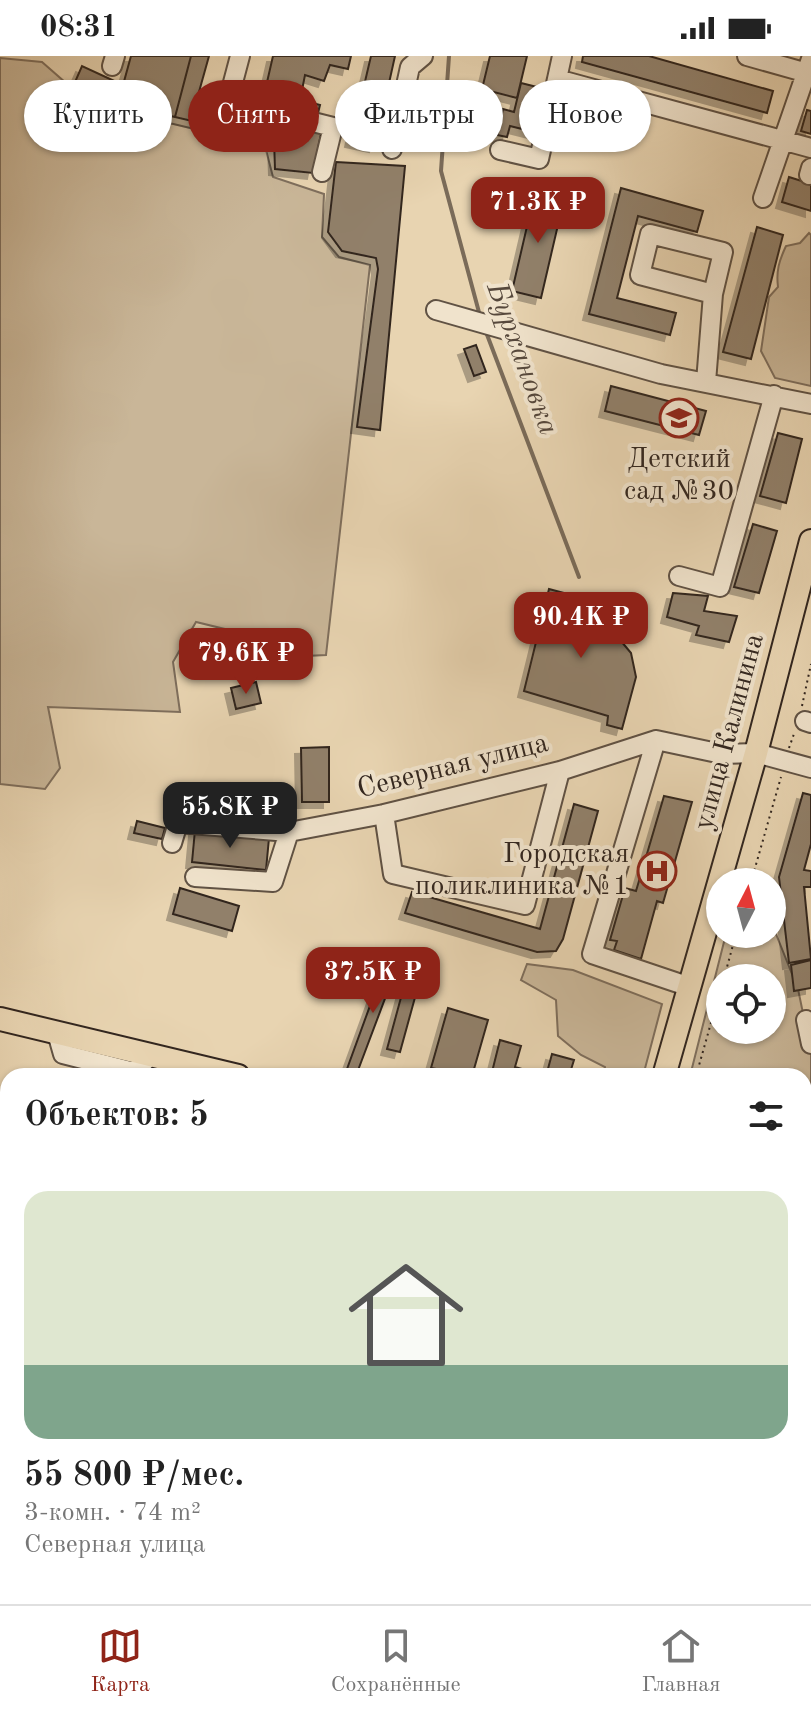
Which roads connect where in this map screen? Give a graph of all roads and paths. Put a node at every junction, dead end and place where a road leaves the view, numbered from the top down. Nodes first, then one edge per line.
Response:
1 (240, 56) edge
2 (423, 56) edge
3 (562, 56) edge
4 (747, 56) edge
5 (810, 68) edge
6 (557, 79) junction
7 (407, 80) edge
8 (784, 140) junction
9 (811, 148) edge
10 (503, 151) edge
11 (322, 172) dead end
12 (763, 198) dead end
13 (713, 294) junction
14 (436, 310) dead end
15 (706, 382) junction
16 (774, 395) junction
17 (811, 404) edge
18 (811, 541) edge
19 (679, 576) dead end
20 (656, 740) junction
21 (756, 753) junction
22 (811, 768) edge
23 (560, 771) junction
24 (384, 814) junction
25 (289, 832) junction
26 (172, 843) dead end
27 (195, 877) dead end
28 (690, 987) junction
29 (0, 1019) edge
30 (806, 1020) dead end
31 (706, 1041) edge
32 (811, 1044) edge
33 (205, 1068) edge
34 (666, 1068) edge
35 (698, 1068) edge

1 - 11 street
2 - 7 street
3 - 6 street
4 - 5 street
5 - 8 street
6 - 8 street
6 - 10 street
8 - 9 street
8 - 12 street
13 - 13 street
13 - 15 street
14 - 15 street
15 - 16 street
16 - 17 street
16 - 19 street
18 - 21 main road, улица Калинина
20 - 21 street, Северная улица
20 - 23 street, Северная улица
20 - 28 street
21 - 22 street, Северная улица
21 - 28 main road, улица Калинина
23 - 24 street, Северная улица
23 - 24 street
24 - 25 street, Северная улица
25 - 26 street, Северная улица
25 - 27 street
28 - 34 main road, улица Калинина
29 - 33 main road
30 - 32 street
31 - 35 path

